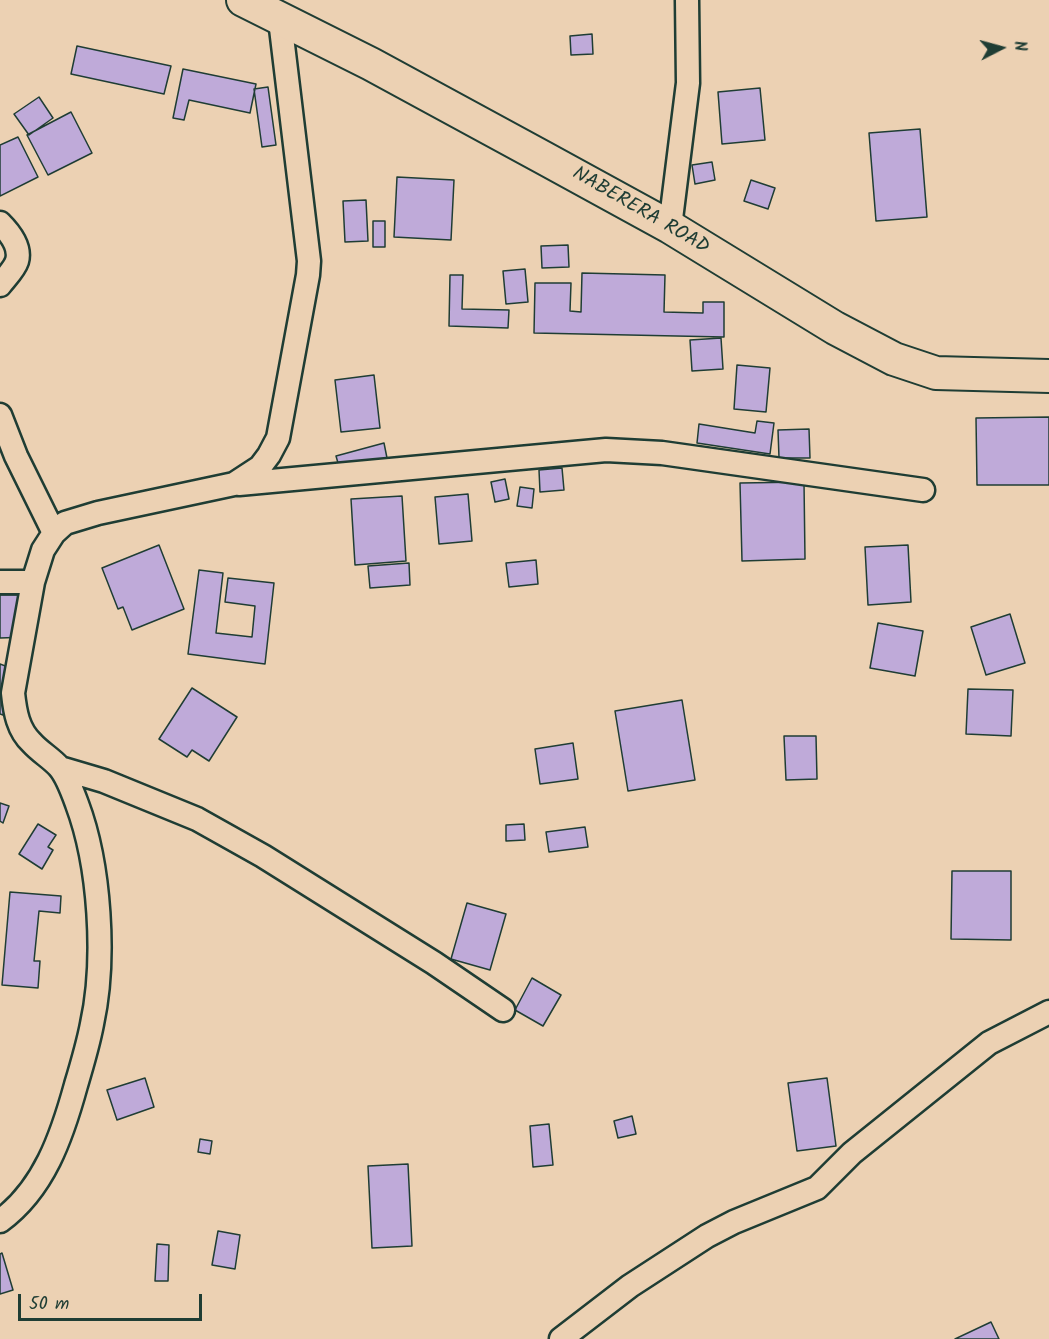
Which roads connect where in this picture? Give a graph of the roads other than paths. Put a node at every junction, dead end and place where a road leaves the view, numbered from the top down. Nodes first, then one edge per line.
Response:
1 (243, 0) edge
2 (687, 0) edge
3 (280, 20) junction
4 (0, 223) edge
5 (670, 227) junction
6 (0, 285) edge
7 (1049, 376) edge
8 (0, 415) edge
9 (234, 484) junction
10 (923, 490) dead end
11 (54, 533) junction
12 (0, 582) edge
13 (33, 582) junction
14 (60, 768) junction
15 (503, 1010) dead end
16 (1049, 1012) edge
17 (0, 1221) edge
18 (561, 1339) edge

1 - 3 street, NABERERA ROAD
2 - 5 street
3 - 5 street, NABERERA ROAD
3 - 9 street
4 - 6 street
5 - 7 street, NABERERA ROAD
8 - 11 street
9 - 10 street
9 - 11 street
11 - 13 street
12 - 13 street
13 - 14 street
14 - 15 street
14 - 17 street
16 - 18 street

